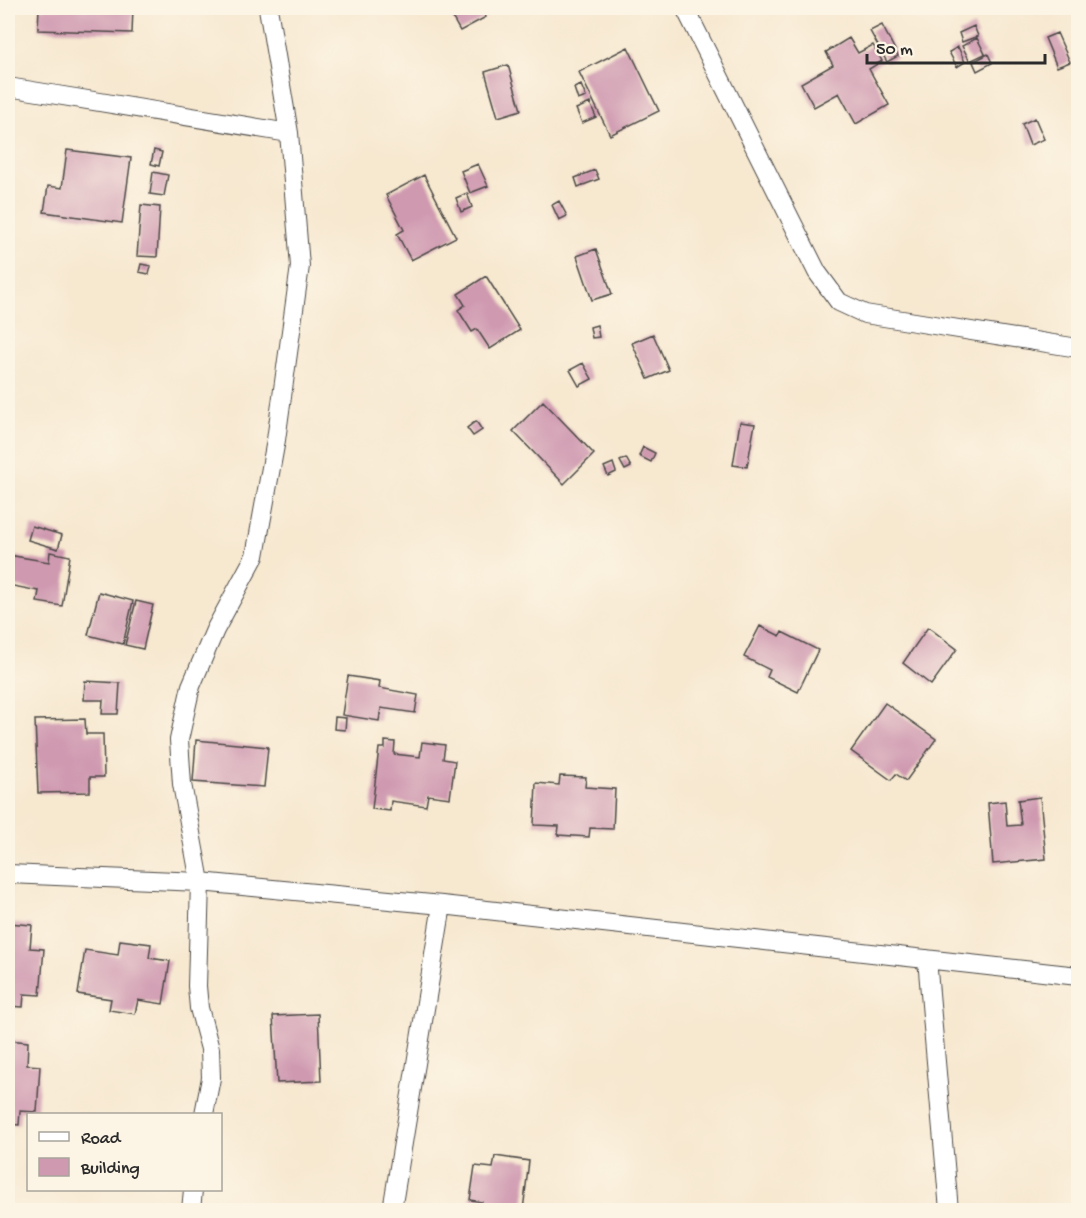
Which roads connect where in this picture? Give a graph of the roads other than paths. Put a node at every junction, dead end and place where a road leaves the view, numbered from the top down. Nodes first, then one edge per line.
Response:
1 (268, 8) edge
2 (685, 8) edge
3 (8, 87) edge
4 (289, 133) junction
5 (1078, 348) edge
6 (8, 874) edge
7 (200, 882) junction
8 (442, 905) junction
9 (927, 959) junction
10 (1078, 976) edge
11 (204, 1113) edge
12 (193, 1191) edge
13 (191, 1210) edge
14 (392, 1210) edge
15 (949, 1210) edge

1 - 4 street
2 - 5 street
3 - 4 street
4 - 7 street
6 - 7 street
7 - 8 street
7 - 11 street
8 - 9 street
8 - 14 street
9 - 10 street
9 - 15 street
12 - 13 street

